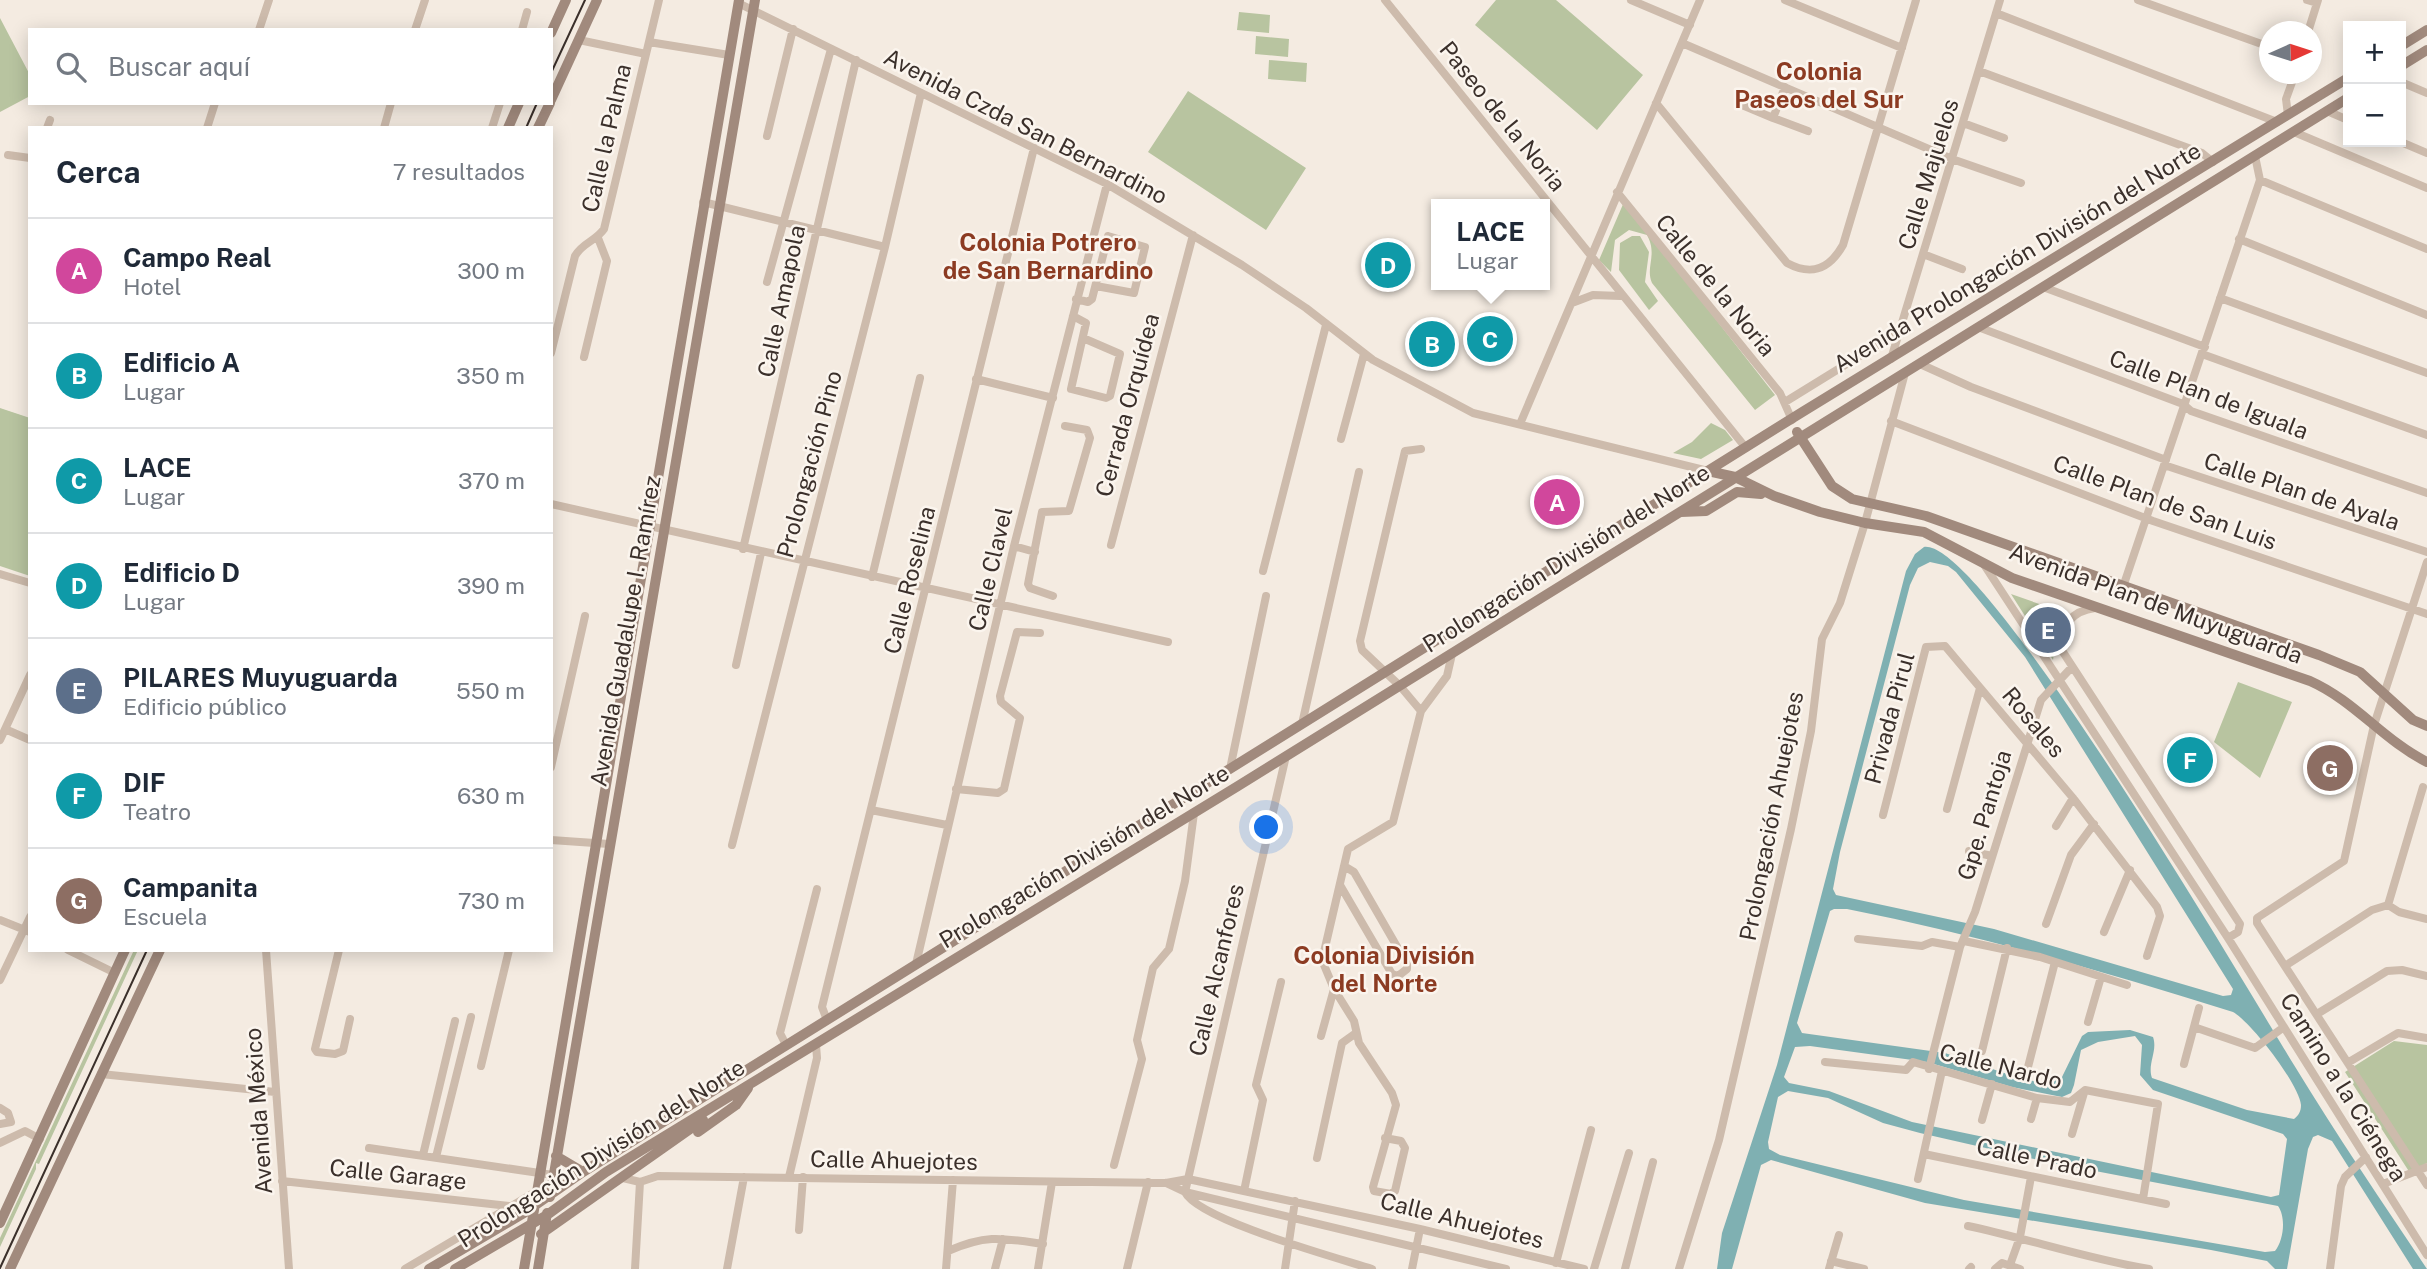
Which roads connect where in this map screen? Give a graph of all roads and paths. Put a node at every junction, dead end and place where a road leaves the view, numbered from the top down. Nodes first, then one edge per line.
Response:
1 (269, 0) edge
2 (425, 0) edge
3 (566, 0) edge
4 (597, 0) edge
5 (659, 0) edge
6 (1385, 0) edge
7 (1631, 0) edge
8 (1700, 0) edge
9 (1785, 0) edge
10 (1916, 0) edge
11 (2000, 0) edge
12 (2138, 0) edge
13 (2307, 0) edge
14 (738, 1) edge
15 (2317, 2) edge
16 (754, 5) edge
17 (527, 12) dead end
18 (1996, 13) junction
19 (2311, 21) edge
20 (1690, 25) junction
21 (259, 28) edge
22 (416, 28) edge
23 (523, 28) edge
24 (553, 29) edge
25 (793, 29) junction
26 (2427, 30) edge
27 (579, 40) junction
28 (649, 42) junction
29 (1682, 43) junction
30 (2259, 43) edge
31 (2406, 43) edge
32 (1902, 48) junction
33 (831, 49) junction
34 (2427, 50) edge
35 (646, 54) junction
36 (729, 55) junction
37 (856, 60) junction
38 (2406, 63) edge
39 (1979, 71) junction
40 (2343, 81) edge
41 (2291, 84) edge
42 (2406, 84) edge
43 (1785, 87) junction
44 (921, 93) junction
45 (2427, 93) edge
46 (553, 96) edge
47 (2343, 101) edge
48 (1656, 103) junction
49 (214, 105) edge
50 (390, 105) edge
51 (499, 105) edge
52 (518, 105) edge
53 (549, 105) edge
54 (1742, 105) dead end
55 (2327, 111) junction
56 (2288, 115) junction
57 (1773, 118) junction
58 (2343, 118) edge
59 (2277, 122) junction
60 (1963, 123) junction
61 (207, 126) edge
62 (385, 126) edge
63 (493, 126) edge
64 (509, 126) edge
65 (539, 126) edge
66 (1878, 128) junction
67 (1808, 131) dead end
68 (2294, 132) junction
69 (767, 136) dead end
70 (2004, 138) dead end
71 (2406, 144) edge
72 (1034, 148) junction
73 (2427, 153) edge
74 (8, 155) dead end
75 (2255, 156) junction
76 (28, 158) edge
77 (1952, 159) junction
78 (2213, 162) junction
79 (2260, 180) junction
80 (2021, 183) dead end
81 (1107, 184) junction
82 (2427, 188) edge
83 (1617, 192) junction
84 (1544, 199) edge
85 (703, 202) junction
86 (720, 206) junction
87 (1550, 207) edge
88 (784, 222) junction
89 (816, 229) junction
90 (1193, 235) junction
91 (598, 237) junction
92 (2239, 239) junction
93 (885, 247) junction
94 (2427, 248) edge
95 (1923, 254) junction
96 (1590, 257) junction
97 (1962, 269) dead end
98 (767, 282) dead end
99 (1096, 286) junction
100 (2043, 287) junction
101 (1621, 296) junction
102 (2220, 298) junction
103 (1076, 299) junction
104 (1572, 303) junction
105 (2427, 315) edge
106 (1073, 316) junction
107 (1326, 326) junction
108 (1978, 327) junction
109 (1900, 331) junction
110 (1083, 338) junction
111 (553, 345) edge
112 (2203, 351) junction
113 (1364, 354) junction
114 (584, 357) dead end
115 (1891, 359) junction
116 (1920, 364) junction
117 (1905, 373) junction
118 (2427, 373) edge
119 (920, 378) dead end
120 (976, 379) junction
121 (1053, 398) junction
122 (1785, 402) junction
123 (2183, 404) junction
124 (1792, 420) junction
125 (1891, 421) junction
126 (1520, 424) junction
127 (1065, 426) dead end
128 (2427, 435) edge
129 (1799, 436) junction
130 (1341, 439) dead end
131 (1746, 448) junction
132 (1421, 449) dead end
133 (2165, 463) junction
134 (1708, 471) junction
135 (1359, 472) dead end
136 (1735, 477) junction
137 (2427, 493) edge
138 (1774, 496) junction
139 (553, 504) edge
140 (1869, 504) junction
141 (1681, 512) junction
142 (2146, 517) junction
143 (1865, 523) junction
144 (648, 527) junction
145 (663, 531) junction
146 (1111, 545) dead end
147 (1014, 546) junction
148 (743, 549) junction
149 (1035, 552) junction
150 (2427, 552) edge
151 (761, 553) junction
152 (1982, 561) junction
153 (803, 562) junction
154 (1562, 562) junction
155 (2427, 562) edge
156 (1263, 571) dead end
157 (0, 573) edge
158 (872, 577) junction
159 (1570, 580) junction
160 (28, 582) edge
161 (2123, 587) junction
162 (926, 589) junction
163 (1054, 596) dead end
164 (1266, 596) dead end
165 (1002, 605) junction
166 (2098, 608) junction
167 (2412, 609) junction
168 (2427, 614) edge
169 (585, 616) dead end
170 (1040, 634) dead end
171 (1168, 642) dead end
172 (1945, 646) joint
173 (1452, 654) junction
174 (736, 665) dead end
175 (2072, 667) junction
176 (1384, 673) junction
177 (28, 679) edge
178 (2059, 679) junction
179 (1401, 686) junction
180 (1980, 688) junction
181 (2384, 691) junction
182 (1421, 711) junction
183 (1302, 724) junction
184 (2374, 725) junction
185 (2427, 726) edge
186 (5, 729) junction
187 (28, 739) edge
188 (0, 740) edge
189 (2026, 743) junction
190 (1286, 756) junction
191 (553, 758) edge
192 (2427, 762) edge
193 (1230, 769) junction
194 (2423, 787) dead end
195 (956, 789) junction
196 (2074, 798) junction
197 (1947, 809) dead end
198 (871, 810) junction
199 (1194, 813) junction
200 (1883, 816) dead end
201 (2094, 824) junction
202 (947, 825) junction
203 (2056, 826) dead end
204 (553, 840) edge
205 (594, 844) junction
206 (609, 844) junction
207 (732, 845) dead end
208 (1969, 851) dead end
209 (1992, 856) junction
210 (1344, 866) junction
211 (2130, 870) junction
212 (1340, 885) junction
213 (817, 889) dead end
214 (2388, 905) junction
215 (2427, 919) edge
216 (0, 920) edge
217 (2046, 925) dead end
218 (27, 931) edge
219 (2104, 932) dead end
220 (1858, 939) dead end
221 (2228, 939) junction
222 (1963, 942) junction
223 (2007, 948) junction
224 (72, 952) edge
225 (124, 952) edge
226 (159, 952) edge
227 (266, 952) edge
228 (338, 952) edge
229 (509, 952) edge
230 (2147, 956) dead end
231 (2055, 962) junction
232 (916, 964) junction
233 (2285, 967) junction
234 (115, 972) junction
235 (2427, 976) edge
236 (2101, 977) junction
237 (0, 980) edge
238 (1282, 982) dead end
239 (2127, 985) dead end
240 (1334, 989) junction
241 (860, 999) junction
242 (2199, 1008) dead end
243 (2317, 1014) junction
244 (471, 1017) dead end
245 (350, 1019) dead end
246 (827, 1020) junction
247 (455, 1021) dead end
248 (2088, 1022) dead end
249 (2194, 1027) junction
250 (2282, 1029) junction
251 (1356, 1033) junction
252 (1321, 1036) dead end
253 (2427, 1038) edge
254 (786, 1045) junction
255 (816, 1045) junction
256 (1982, 1051) dead end
257 (1825, 1062) dead end
258 (2349, 1062) junction
259 (2184, 1064) dead end
260 (481, 1066) dead end
261 (1930, 1067) junction
262 (2028, 1067) dead end
263 (1942, 1071) junction
264 (101, 1074) junction
265 (751, 1084) junction
266 (1992, 1084) junction
267 (2085, 1090) junction
268 (275, 1092) junction
269 (731, 1096) junction
270 (2038, 1098) junction
271 (0, 1108) edge
272 (2031, 1119) dead end
273 (1982, 1120) dead end
274 (11, 1122) junction
275 (0, 1124) edge
276 (1591, 1130) dead end
277 (25, 1131) junction
278 (2072, 1134) dead end
279 (1385, 1138) junction
280 (40, 1139) junction
281 (0, 1143) edge
282 (369, 1149) dead end
283 (1629, 1153) dead end
284 (1924, 1154) junction
285 (423, 1155) junction
286 (556, 1156) junction
287 (436, 1157) junction
288 (1317, 1158) dead end
289 (2364, 1161) junction
290 (1653, 1162) dead end
291 (1114, 1165) dead end
292 (2423, 1170) edge
293 (583, 1172) junction
294 (540, 1174) junction
295 (553, 1175) junction
296 (744, 1177) junction
297 (789, 1177) junction
298 (803, 1177) junction
299 (2031, 1177) junction
300 (1188, 1178) junction
301 (632, 1180) junction
302 (953, 1180) junction
303 (1918, 1180) dead end
304 (282, 1181) junction
305 (1052, 1182) junction
306 (1148, 1182) junction
307 (1166, 1183) junction
308 (2383, 1184) junction
309 (2427, 1185) edge
310 (537, 1191) junction
311 (1244, 1191) junction
312 (1185, 1192) junction
313 (550, 1195) junction
314 (2143, 1199) junction
315 (1295, 1200) junction
316 (2166, 1204) dead end
317 (509, 1206) junction
318 (535, 1206) junction
319 (547, 1214) junction
320 (1294, 1217) junction
321 (0, 1223) edge
322 (532, 1224) junction
323 (1968, 1226) dead end
324 (1420, 1229) junction
325 (799, 1230) dead end
326 (1839, 1235) dead end
327 (543, 1237) junction
328 (2020, 1237) junction
329 (1003, 1238) junction
330 (1288, 1243) junction
331 (498, 1244) junction
332 (528, 1244) junction
333 (1043, 1244) junction
334 (1416, 1247) junction
335 (948, 1251) junction
336 (2427, 1255) edge
337 (1556, 1263) junction
338 (1830, 1265) edge
339 (2010, 1265) junction
340 (1479, 1266) edge
341 (1566, 1267) edge
342 (10, 1269) edge
343 (289, 1269) edge
344 (405, 1269) edge
345 (429, 1269) edge
346 (455, 1269) edge
347 (524, 1269) edge
348 (538, 1269) edge
349 (635, 1269) edge
350 (727, 1269) edge
351 (946, 1269) edge
352 (995, 1269) edge
353 (1038, 1269) edge
354 (1127, 1269) edge
355 (1286, 1269) edge
356 (1372, 1269) edge
357 (1412, 1269) edge
358 (1506, 1269) edge
359 (1584, 1269) edge
360 (1594, 1269) edge
361 (1625, 1269) edge
362 (1679, 1269) edge
363 (1864, 1269) edge
364 (1995, 1269) edge
365 (2020, 1269) edge
366 (2149, 1269) edge
367 (2330, 1269) edge

1 - 21 street
2 - 22 street
3 - 24 main road
4 - 27 main road
5 - 28 street, Calle la Palma
6 - 84 street, Paseo de la Noria
7 - 20 street
8 - 20 street
9 - 32 street
10 - 32 street
11 - 18 street, Calle Majuelos
12 - 30 street
13 - 15 street
14 - 16 street, Avenida Czda San Bernardino
14 - 36 main road, Avenida Guadalupe I. Ramírez
15 - 19 street
16 - 25 street, Avenida Czda San Bernardino
16 - 86 main road, Avenida Guadalupe I. Ramírez
17 - 23 street
18 - 39 street, Calle Majuelos
18 - 59 street
20 - 29 street
25 - 33 street, Avenida Czda San Bernardino
25 - 69 street
26 - 31 main road
27 - 35 street
27 - 46 main road
28 - 35 street, Calle la Palma
28 - 36 street
29 - 43 street
29 - 48 street
32 - 66 street
33 - 37 street, Avenida Czda San Bernardino
33 - 88 street
34 - 38 main road
35 - 91 street, Calle la Palma
36 - 85 main road, Avenida Guadalupe I. Ramírez
37 - 44 street, Avenida Czda San Bernardino
37 - 89 street, Calle Amapola
39 - 60 street, Calle Majuelos
39 - 78 street
40 - 56 main road, Avenida Prolongación División del Norte
41 - 56 street
42 - 45 street
43 - 57 street
43 - 66 street
44 - 72 street, Avenida Czda San Bernardino
44 - 93 street, Prolongación Pino
47 - 55 main road, Avenida Prolongación División del Norte
48 - 66 street
48 - 83 street
49 - 61 street
50 - 62 street
51 - 63 street
52 - 64 main road
53 - 65 main road
54 - 57 street
55 - 58 street
55 - 68 main road, Avenida Prolongación División del Norte
56 - 59 main road, Avenida Prolongación División del Norte
57 - 67 street
59 - 78 main road, Avenida Prolongación División del Norte
60 - 70 street
60 - 77 street, Calle Majuelos
66 - 77 street
68 - 75 main road, Avenida Prolongación División del Norte
68 - 82 street
71 - 73 street
72 - 81 street, Avenida Czda San Bernardino
72 - 120 street, Calle Roselina
74 - 76 street
75 - 79 street
75 - 100 main road, Avenida Prolongación División del Norte
77 - 80 street
77 - 95 street, Calle Majuelos
78 - 115 main road, Avenida Prolongación División del Norte
79 - 92 street
79 - 94 street
81 - 90 street, Avenida Czda San Bernardino
81 - 103 street, Calle Clavel
83 - 96 street
83 - 122 street, Calle de la Noria
85 - 86 street
85 - 144 main road, Avenida Guadalupe I. Ramírez
86 - 88 street
86 - 145 main road, Avenida Guadalupe I. Ramírez
87 - 96 street, Paseo de la Noria
88 - 89 street
88 - 98 street
89 - 93 street
89 - 148 street, Calle Amapola
90 - 107 street, Avenida Czda San Bernardino
90 - 146 street, Cerrada Orquídea
91 - 111 street, Calle la Palma
91 - 114 street
92 - 102 street
92 - 105 street
93 - 153 street, Prolongación Pino
95 - 97 street
95 - 109 street, Calle Majuelos
96 - 101 street
96 - 104 street
99 - 99 street
99 - 103 street
100 - 108 main road, Avenida Prolongación División del Norte
100 - 112 street
101 - 104 street
101 - 131 street
102 - 112 street
102 - 118 street
103 - 106 street, Calle Clavel
104 - 126 street
106 - 110 street
106 - 121 street, Calle Clavel
107 - 113 street, Avenida Czda San Bernardino
107 - 156 street
108 - 116 main road, Avenida Prolongación División del Norte
108 - 123 street, Calle Plan de Iguala
109 - 115 street, Calle Majuelos
109 - 122 street
110 - 110 street
112 - 123 street
112 - 128 street
113 - 126 street, Avenida Czda San Bernardino
113 - 130 street
115 - 124 main road, Avenida Prolongación División del Norte
116 - 117 main road, Avenida Prolongación División del Norte
116 - 133 street, Calle Plan de Ayala
117 - 125 street, Prolongación Ahuejotes
117 - 129 main road, Avenida Prolongación División del Norte
119 - 158 street
120 - 121 street
120 - 162 street, Calle Roselina
121 - 147 street, Calle Clavel
122 - 124 street, Calle de la Noria
123 - 133 street
123 - 137 street, Calle Plan de Iguala
124 - 129 main road, Avenida Plan de Muyuguarda
124 - 131 main road, Avenida Prolongación División del Norte
125 - 140 street, Prolongación Ahuejotes
125 - 142 street, Calle Plan de San Luis
126 - 134 street, Avenida Czda San Bernardino
127 - 149 street
129 - 136 main road, Avenida Prolongación División del Norte
129 - 140 main road, Avenida Plan de Muyuguarda
131 - 134 main road, Avenida Prolongación División del Norte
132 - 176 street
133 - 142 street
133 - 150 street, Calle Plan de Ayala
134 - 136 main road, Avenida Plan de Muyuguarda
134 - 154 main road, Prolongación División del Norte
135 - 183 street
136 - 138 main road, Avenida Plan de Muyuguarda
136 - 141 main road, Prolongación División del Norte
138 - 141 main road
138 - 143 main road, Avenida Plan de Muyuguarda
139 - 144 street
140 - 143 street, Prolongación Ahuejotes
140 - 161 main road, Avenida Plan de Muyuguarda
141 - 159 main road, Prolongación División del Norte
142 - 161 street
142 - 167 street, Calle Plan de San Luis
143 - 152 main road, Avenida Plan de Muyuguarda
143 - 362 street, Prolongación Ahuejotes
144 - 145 street
144 - 205 main road, Avenida Guadalupe I. Ramírez
145 - 148 street
145 - 206 main road, Avenida Guadalupe I. Ramírez
147 - 149 street
147 - 165 street, Calle Clavel
148 - 151 street
149 - 163 street
151 - 153 street
151 - 174 street
152 - 166 main road, Avenida Plan de Muyuguarda
152 - 178 street, Camino a la Ciénega
153 - 158 street
153 - 207 street, Prolongación Pino
154 - 159 main road
154 - 176 main road, Prolongación División del Norte
155 - 167 street
157 - 160 street
158 - 162 street
159 - 173 main road, Prolongación División del Norte
161 - 181 main road, Avenida Plan de Muyuguarda
162 - 165 street
162 - 198 street, Calle Roselina
164 - 193 street
165 - 171 street
165 - 195 street, Calle Clavel
166 - 175 street
166 - 184 main road, Avenida Plan de Muyuguarda
167 - 168 street, Calle Plan de San Luis
167 - 181 street
169 - 191 street
170 - 195 street
172 - 180 street, Rosales
172 - 200 street, Privada Pirul
173 - 179 main road, Prolongación División del Norte
173 - 182 street
175 - 178 street
175 - 221 street
176 - 179 street
176 - 183 main road, Prolongación División del Norte
177 - 186 street
178 - 189 street, Gpe. Pantoja
178 - 221 street, Camino a la Ciénega
179 - 182 street
179 - 190 main road, Prolongación División del Norte
180 - 189 street, Rosales
180 - 197 street
181 - 184 street
181 - 185 main road, Avenida Plan de Muyuguarda
182 - 210 street
183 - 193 main road, Prolongación División del Norte
184 - 192 main road, Avenida Plan de Muyuguarda
184 - 233 street
186 - 187 street
186 - 188 street
189 - 196 street, Rosales
189 - 209 street, Gpe. Pantoja
190 - 199 main road, Prolongación División del Norte
190 - 300 street, Calle Alcanfores
193 - 232 main road, Prolongación División del Norte
194 - 214 street
195 - 202 street, Calle Clavel
196 - 201 street, Rosales
196 - 203 street
198 - 202 street
198 - 246 street, Calle Roselina
199 - 255 main road, Prolongación División del Norte
199 - 291 street
201 - 211 street, Rosales
201 - 217 street
202 - 232 street, Calle Clavel
204 - 205 street
205 - 206 street
205 - 294 main road, Avenida Guadalupe I. Ramírez
206 - 286 main road, Avenida Guadalupe I. Ramírez
208 - 209 street
209 - 222 street, Gpe. Pantoja
210 - 212 street
210 - 212 street
211 - 219 street
211 - 230 street, Rosales
212 - 240 street
213 - 254 street
214 - 215 street
214 - 233 street
216 - 218 street
218 - 237 street
220 - 222 street
221 - 250 street, Camino a la Ciénega
222 - 223 street
222 - 261 street, Gpe. Pantoja
223 - 231 street
223 - 256 street
224 - 234 street
225 - 234 main road
226 - 264 main road
227 - 268 street, Avenida México
228 - 245 street
229 - 260 street
231 - 236 street
231 - 262 street
232 - 241 main road, Prolongación División del Norte
233 - 243 street
234 - 280 main road
235 - 243 street
236 - 239 street
236 - 248 street
238 - 311 street
240 - 251 street
240 - 252 street
241 - 246 main road, Prolongación División del Norte
241 - 269 main road
242 - 249 street
243 - 258 street
244 - 287 street
246 - 254 main road, Prolongación División del Norte
247 - 285 street
249 - 250 street
249 - 259 street
250 - 289 street, Camino a la Ciénega
251 - 279 street
251 - 288 street
253 - 258 street
254 - 293 main road, Prolongación División del Norte
255 - 265 main road, Prolongación División del Norte
255 - 297 street
257 - 261 street, Calle Nardo
258 - 292 street
261 - 263 street, Calle Nardo
263 - 266 street, Calle Nardo
263 - 284 street
264 - 268 street
264 - 342 main road
265 - 269 main road, Prolongación División del Norte
265 - 301 main road
266 - 270 street, Calle Nardo
266 - 273 street
267 - 270 street, Calle Nardo
267 - 278 street
267 - 314 street, Calle Nardo
268 - 304 street, Avenida México
269 - 301 main road
269 - 319 main road, Prolongación División del Norte
270 - 272 street
271 - 274 street
274 - 275 street
274 - 277 street
276 - 337 street
277 - 280 street
277 - 281 street
279 - 279 street
280 - 321 main road
282 - 285 street
283 - 360 street
284 - 299 street, Calle Prado
284 - 303 street
285 - 287 street
286 - 293 main road
286 - 295 main road, Avenida Guadalupe I. Ramírez
287 - 294 street
289 - 308 street, Camino a la Ciénega
289 - 367 street
290 - 361 street
292 - 308 street
292 - 309 street
293 - 313 main road, Prolongación División del Norte
294 - 295 street
294 - 310 main road, Avenida Guadalupe I. Ramírez
295 - 313 main road, Avenida Guadalupe I. Ramírez
296 - 297 street, Calle Ahuejotes
296 - 301 street, Calle Ahuejotes
296 - 350 street
297 - 298 street, Calle Ahuejotes
298 - 302 street, Calle Ahuejotes
298 - 325 street
299 - 314 street, Calle Prado
299 - 328 street
300 - 307 street, Calle Ahuejotes
300 - 311 street, Calle Ahuejotes
300 - 312 street, Calle Alcanfores
301 - 327 main road
301 - 349 street
302 - 305 street, Calle Ahuejotes
302 - 335 street
304 - 317 street, Calle Garage
304 - 343 street, Avenida México
305 - 306 street, Calle Ahuejotes
305 - 333 street
306 - 307 street, Calle Ahuejotes
306 - 354 street
307 - 312 street, Calle Ahuejotes
308 - 336 street, Camino a la Ciénega
310 - 317 street
310 - 318 main road, Avenida Guadalupe I. Ramírez
311 - 315 street, Calle Ahuejotes
312 - 320 street, Calle Ahuejotes
312 - 330 street
313 - 318 main road, Prolongación División del Norte
313 - 319 main road, Avenida Guadalupe I. Ramírez
314 - 316 street, Calle Prado
315 - 320 street
315 - 324 street, Calle Ahuejotes
317 - 344 street
318 - 322 main road, Avenida Guadalupe I. Ramírez
318 - 345 main road, Prolongación División del Norte
319 - 322 main road, Prolongación División del Norte
319 - 327 main road, Avenida Guadalupe I. Ramírez
320 - 330 street
320 - 334 street, Calle Ahuejotes
322 - 331 main road, Prolongación División del Norte
322 - 332 main road, Avenida Guadalupe I. Ramírez
323 - 328 street
324 - 334 street
324 - 337 street, Calle Ahuejotes
326 - 338 street
327 - 332 main road
327 - 348 main road, Avenida Guadalupe I. Ramírez
328 - 339 street
328 - 366 street
329 - 333 street
329 - 335 street
329 - 352 street
330 - 355 street
330 - 356 street
331 - 332 main road
331 - 346 main road, Prolongación División del Norte
332 - 347 main road, Avenida Guadalupe I. Ramírez
333 - 353 street
334 - 340 street, Calle Ahuejotes
334 - 357 street
335 - 351 street
337 - 341 street, Calle Ahuejotes
338 - 363 street
339 - 364 street
339 - 365 street
340 - 358 street, Calle Ahuejotes
341 - 359 street, Calle Ahuejotes

